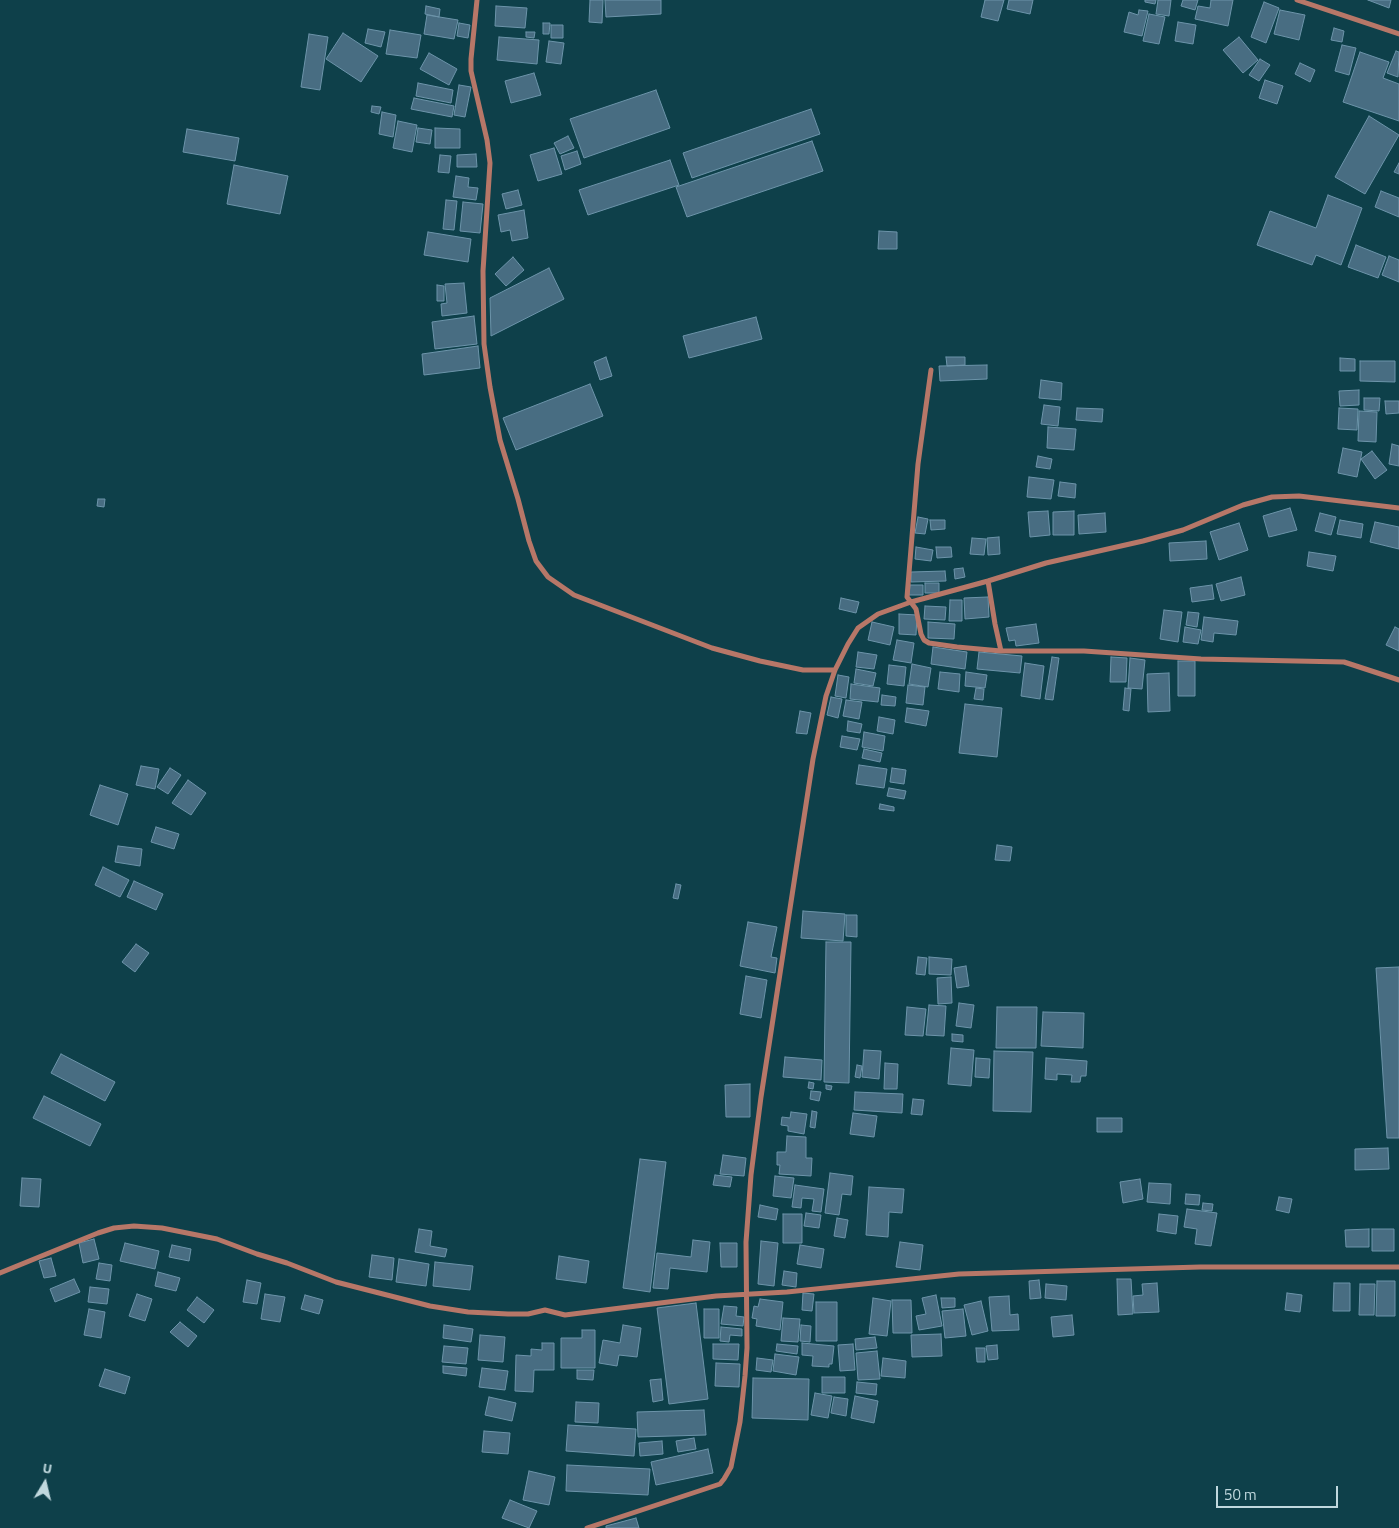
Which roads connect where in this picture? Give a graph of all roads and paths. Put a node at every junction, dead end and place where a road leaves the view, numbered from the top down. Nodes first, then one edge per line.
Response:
1 (477, 0) edge
2 (1297, 0) edge
3 (1399, 34) edge
4 (931, 370) dead end
5 (1399, 508) edge
6 (988, 581) junction
7 (910, 602) junction
8 (1001, 651) junction
9 (836, 670) junction
10 (1399, 680) edge
11 (1399, 1267) edge
12 (0, 1273) edge
13 (746, 1293) junction
14 (586, 1528) edge

1 - 9 street
2 - 3 street
4 - 7 street
5 - 6 street
6 - 7 street
6 - 8 street
7 - 8 street
7 - 9 street
8 - 10 street
9 - 13 street
11 - 13 street
12 - 13 street
13 - 14 street

